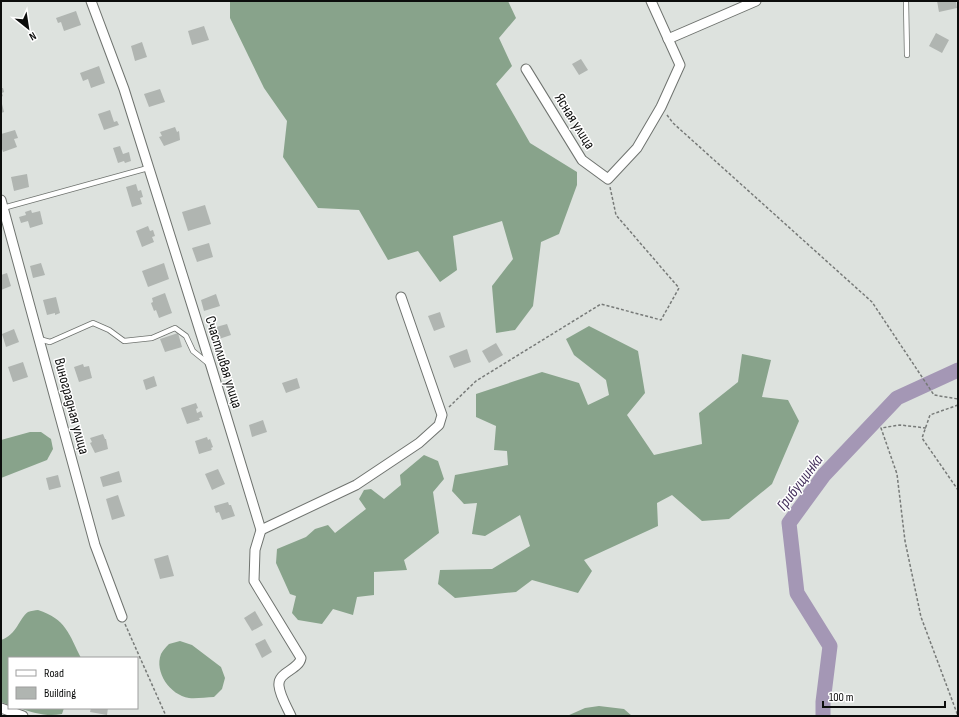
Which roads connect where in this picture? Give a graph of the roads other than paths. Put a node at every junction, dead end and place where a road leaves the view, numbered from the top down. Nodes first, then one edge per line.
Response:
1 (91, 1) edge
2 (651, 1) edge
3 (756, 1) edge
4 (906, 1) edge
5 (668, 39) junction
6 (907, 55) dead end
7 (526, 69) dead end
8 (148, 168) junction
9 (2, 206) edge
10 (401, 297) dead end
11 (39, 339) junction
12 (211, 366) junction
13 (261, 530) junction
14 (122, 617) road end
15 (1, 708) edge
16 (23, 716) edge
17 (291, 716) edge

1 - 8 street, Счастливая улица
2 - 5 street
3 - 5 street
4 - 6 lane
5 - 7 street, Ясная улица
8 - 9 lane
8 - 12 street, Счастливая улица
9 - 11 street, Виноградная улица
10 - 13 street
11 - 12 lane
11 - 14 street, Виноградная улица
12 - 13 street, Счастливая улица
13 - 17 street
15 - 16 street

